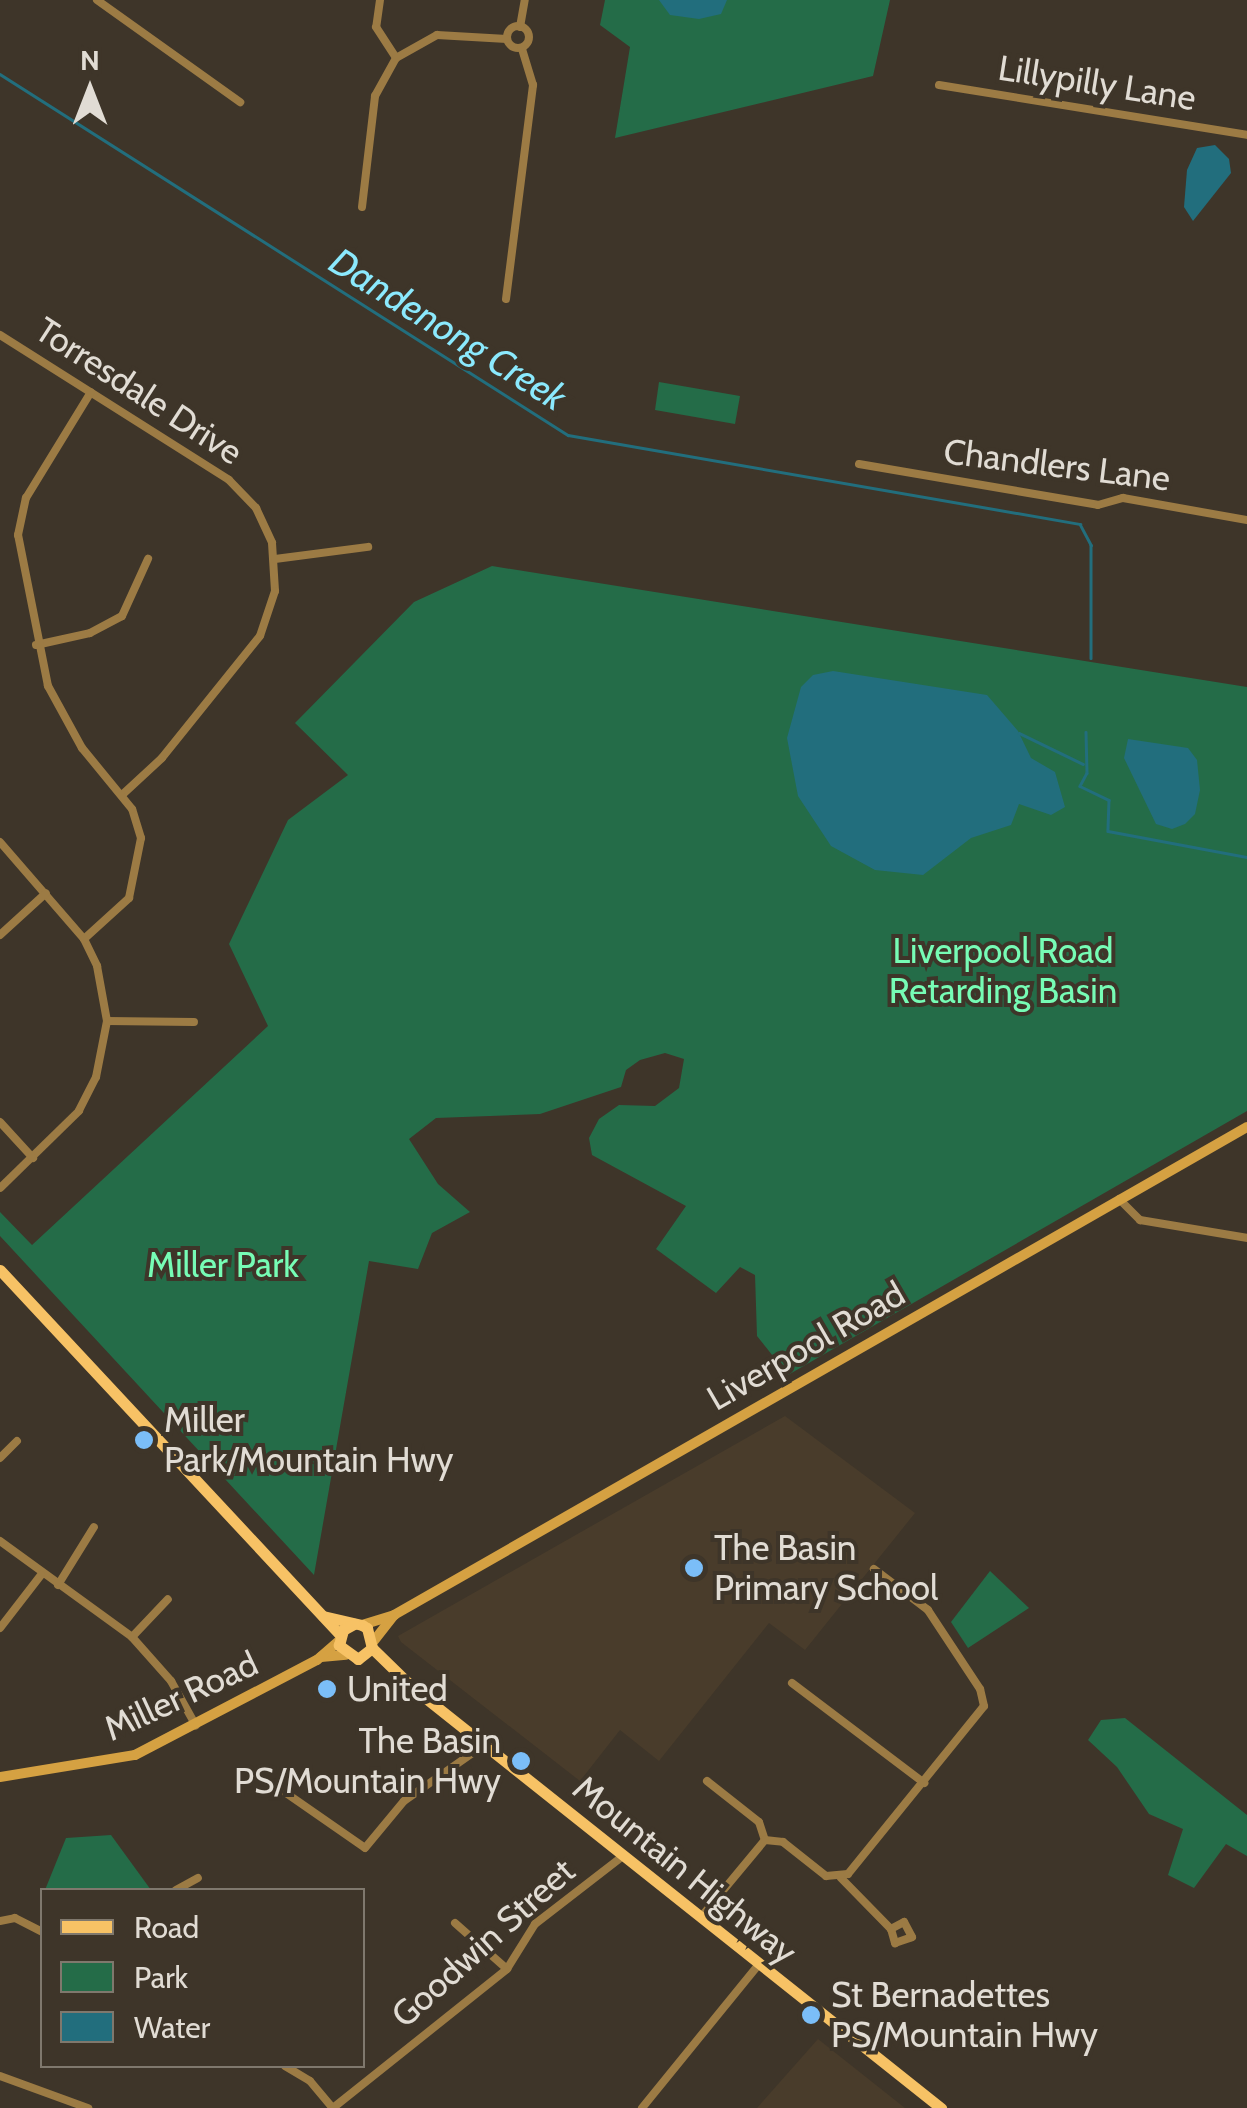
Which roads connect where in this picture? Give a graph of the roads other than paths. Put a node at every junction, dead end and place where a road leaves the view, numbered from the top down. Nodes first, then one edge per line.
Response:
1 (98, 0) edge
2 (380, 0) edge
3 (525, 0) edge
4 (520, 26) junction
5 (507, 39) junction
6 (522, 48) junction
7 (396, 58) junction
8 (938, 86) dead end
9 (240, 102) dead end
10 (1247, 135) edge
11 (362, 208) dead end
12 (506, 299) dead end
13 (0, 334) edge
14 (92, 392) junction
15 (859, 464) dead end
16 (1247, 520) edge
17 (368, 548) dead end
18 (148, 559) dead end
19 (275, 560) junction
20 (36, 646) junction
21 (122, 794) junction
22 (0, 842) edge
23 (46, 893) junction
24 (0, 935) edge
25 (84, 939) junction
26 (107, 1021) junction
27 (194, 1022) dead end
28 (0, 1122) edge
29 (1247, 1128) edge
30 (33, 1158) junction
31 (0, 1188) edge
32 (1119, 1200) junction
33 (1247, 1238) edge
34 (0, 1270) edge
35 (16, 1442) dead end
36 (0, 1458) edge
37 (94, 1527) dead end
38 (0, 1541) edge
39 (874, 1569) dead end
40 (41, 1575) junction
41 (58, 1586) junction
42 (168, 1599) dead end
43 (394, 1615) junction
44 (323, 1616) junction
45 (358, 1625) junction
46 (0, 1628) edge
47 (132, 1637) junction
48 (340, 1638) junction
49 (370, 1649) junction
50 (346, 1655) junction
51 (321, 1657) junction
52 (792, 1683) dead end
53 (196, 1726) junction
54 (484, 1745) junction
55 (0, 1776) edge
56 (707, 1781) dead end
57 (924, 1783) junction
58 (286, 1794) dead end
59 (766, 1840) junction
60 (623, 1856) junction
61 (198, 1878) dead end
62 (841, 1878) junction
63 (180, 1888) edge
64 (701, 1918) junction
65 (0, 1920) edge
66 (456, 1923) dead end
67 (891, 1929) dead end
68 (40, 1931) edge
69 (759, 1964) junction
70 (507, 1969) junction
71 (287, 2068) edge
72 (0, 2076) edge
73 (88, 2108) edge
74 (333, 2108) edge
75 (642, 2108) edge
76 (941, 2108) edge

1 - 9 street
2 - 7 street
3 - 4 street
4 - 5 street
4 - 6 street
5 - 6 street
5 - 7 street
6 - 12 street
7 - 11 street
8 - 10 street, Lillypilly Lane
13 - 14 street, Torresdale Drive
14 - 19 street, Torresdale Drive
14 - 20 street
15 - 16 street, Chandlers Lane
17 - 19 street
18 - 20 street
19 - 21 street, Torresdale Drive
20 - 21 street
21 - 25 street
22 - 23 street
23 - 24 street
23 - 25 street
25 - 26 street
26 - 27 street
26 - 30 street
28 - 30 street
29 - 32 main road, Liverpool Road
30 - 31 street
32 - 33 street
32 - 43 main road, Liverpool Road
34 - 44 main road
35 - 36 street
37 - 41 street
38 - 40 street
39 - 57 street
40 - 41 street
40 - 46 street
41 - 47 street
42 - 47 street
43 - 45 main road, Liverpool Road
43 - 49 main road, Liverpool Road
44 - 45 main road
44 - 48 main road
45 - 48 main road
45 - 49 main road, Mountain Highway
47 - 53 street
48 - 50 main road
48 - 51 main road, Miller Road
49 - 50 main road
49 - 54 main road, Mountain Highway
50 - 51 main road, Miller Road
51 - 53 main road, Miller Road
52 - 57 street
53 - 55 main road, Miller Road
54 - 58 street
54 - 60 main road, Mountain Highway
56 - 59 street
57 - 62 street
59 - 62 street
59 - 64 street
60 - 64 main road, Mountain Highway
60 - 70 street, Goodwin Street
61 - 63 street
62 - 67 street
64 - 69 main road, Mountain Highway
65 - 68 street
66 - 70 street
69 - 75 street
69 - 76 main road, Mountain Highway
70 - 74 street, Goodwin Street
71 - 74 street
72 - 73 street

